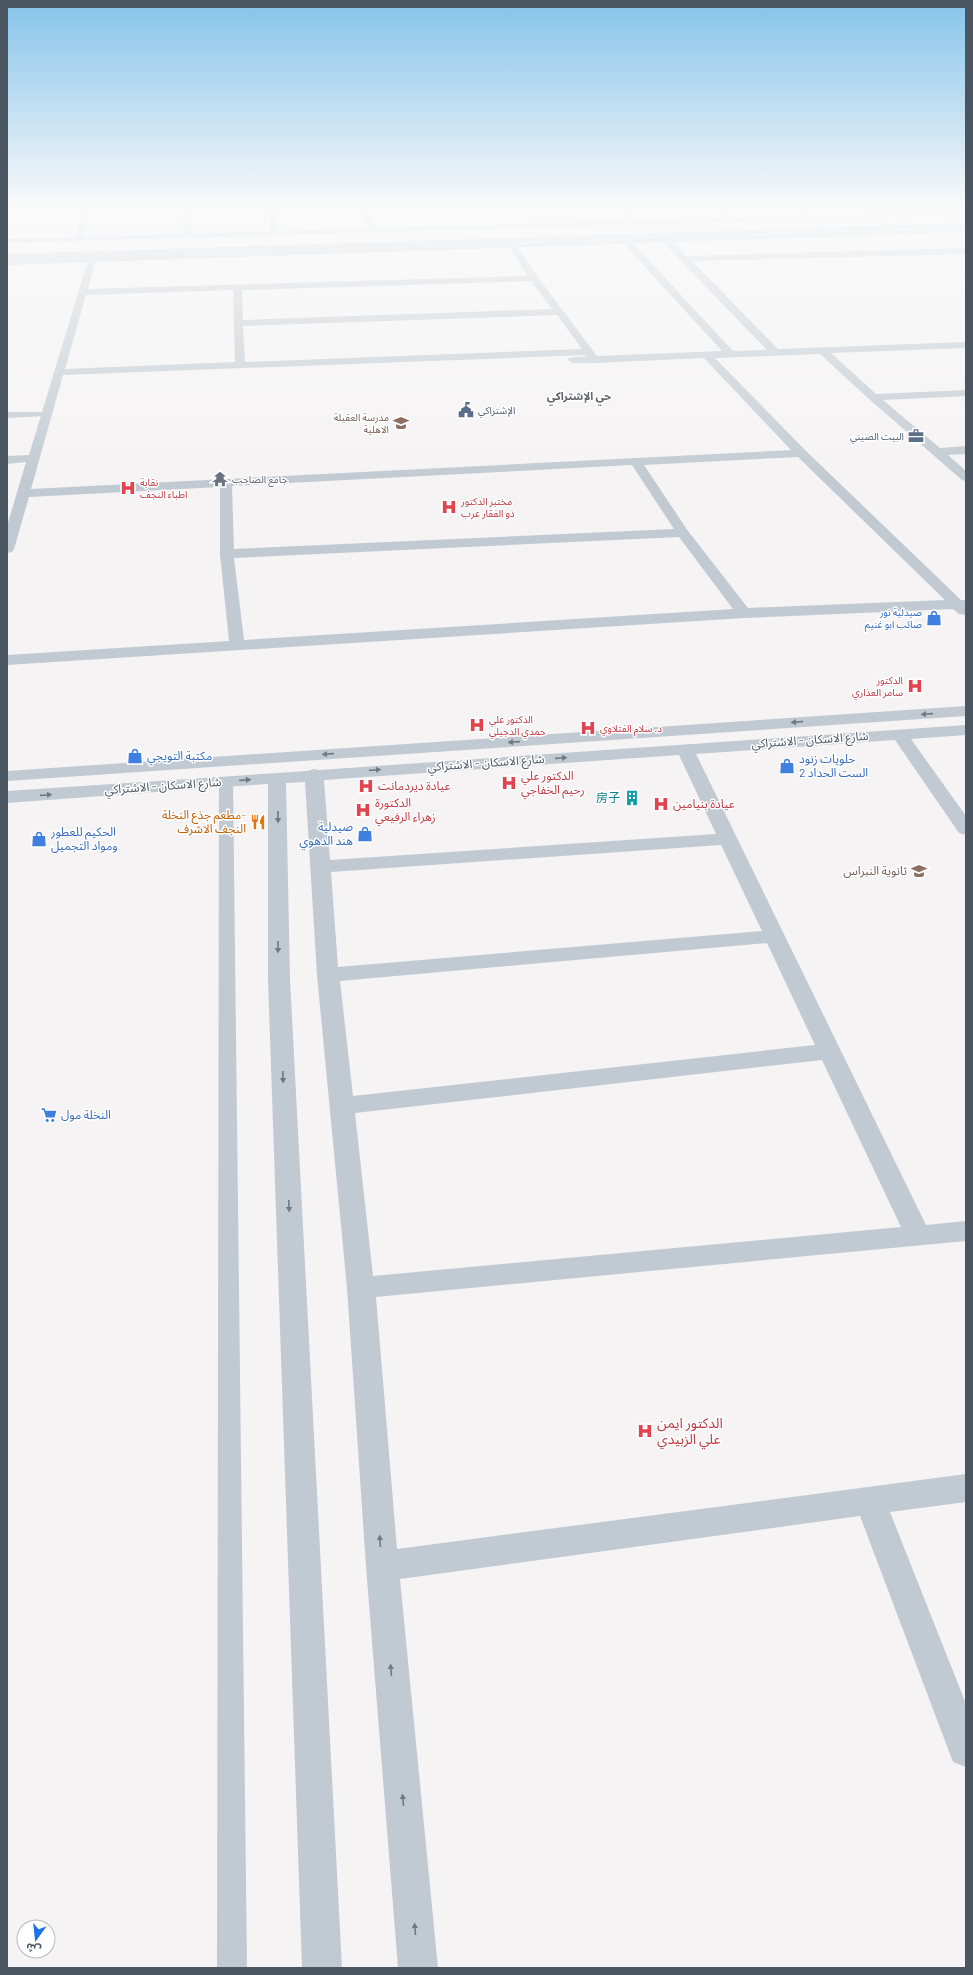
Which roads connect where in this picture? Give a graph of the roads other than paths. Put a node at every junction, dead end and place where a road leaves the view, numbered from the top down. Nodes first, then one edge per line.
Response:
1 (81, 297) edge
2 (238, 297) edge
3 (548, 297) edge
4 (677, 297) edge
5 (722, 297) edge
6 (559, 312) junction
7 (239, 323) junction
8 (764, 340) junction
9 (780, 340) dead end
10 (966, 345) edge
11 (823, 351) junction
12 (776, 353) junction
13 (731, 355) junction
14 (592, 356) junction
15 (708, 356) junction
16 (240, 365) junction
17 (59, 372) junction
18 (966, 393) edge
19 (873, 397) junction
20 (46, 414) junction
21 (7, 415) edge
22 (966, 450) edge
23 (938, 452) junction
24 (801, 453) junction
25 (34, 458) junction
26 (7, 460) edge
27 (636, 462) junction
28 (966, 477) edge
29 (226, 483) junction
30 (24, 493) junction
31 (683, 533) junction
32 (7, 549) edge
33 (227, 554) junction
34 (963, 607) edge
35 (744, 613) junction
36 (238, 646) junction
37 (7, 660) edge
38 (966, 711) edge
39 (966, 730) edge
40 (899, 734) junction
41 (685, 749) junction
42 (130, 768) junction
43 (314, 774) junction
44 (7, 776) edge
45 (277, 778) junction
46 (226, 782) junction
47 (128, 789) junction
48 (7, 797) edge
49 (966, 828) edge
50 (728, 839) junction
51 (320, 867) junction
52 (775, 936) junction
53 (328, 975) junction
54 (830, 1051) junction
55 (341, 1106) junction
56 (966, 1231) edge
57 (918, 1236) junction
58 (361, 1288) junction
59 (966, 1488) edge
60 (869, 1500) junction
61 (382, 1566) junction
62 (966, 1749) edge
63 (232, 1968) edge
64 (322, 1968) edge
65 (418, 1968) edge

1 - 17 street
2 - 7 street
3 - 6 street
4 - 13 street
5 - 8 street
6 - 7 street
6 - 14 street
7 - 16 street
8 - 9 street
8 - 12 street
10 - 11 street
11 - 12 street
11 - 19 street
12 - 13 street
13 - 15 street
14 - 15 street
14 - 16 street
15 - 24 street
16 - 17 street
17 - 20 street
18 - 19 street
19 - 23 street
20 - 21 lane
20 - 25 street
22 - 23 street
23 - 28 street
24 - 27 street
24 - 34 street
25 - 26 street
25 - 30 street
27 - 29 street
27 - 31 street
29 - 30 street
29 - 33 street
30 - 32 street
31 - 33 street
31 - 35 street
33 - 36 street
34 - 35 street
35 - 36 street
36 - 37 street
38 -> 42 street, شارع الاسكان - الاشتراكي
39 - 40 street, شارع الاسكان - الاشتراكي
40 - 41 street, شارع الاسكان - الاشتراكي
40 - 49 street
43 -> 41 street, شارع الاسكان - الاشتراكي
41 - 50 street
42 - 44 street, شارع الاسكان - الاشتراكي
42 - 47 street
43 - 45 street, شارع الاسكان - الاشتراكي
43 - 51 street
46 -> 45 street, شارع الاسكان - الاشتراكي
45 -> 64 street
46 - 47 street, شارع الاسكان - الاشتراكي
46 - 63 lane
48 -> 47 street, شارع الاسكان - الاشتراكي
50 - 51 street
50 - 52 street
51 - 53 street
52 - 53 street
52 - 54 street
53 - 55 street
54 - 55 street
54 - 57 street
55 - 58 street
56 - 57 street
57 - 58 street
61 -> 58 street
59 - 60 street
60 - 61 street
60 - 62 street
65 -> 61 street

